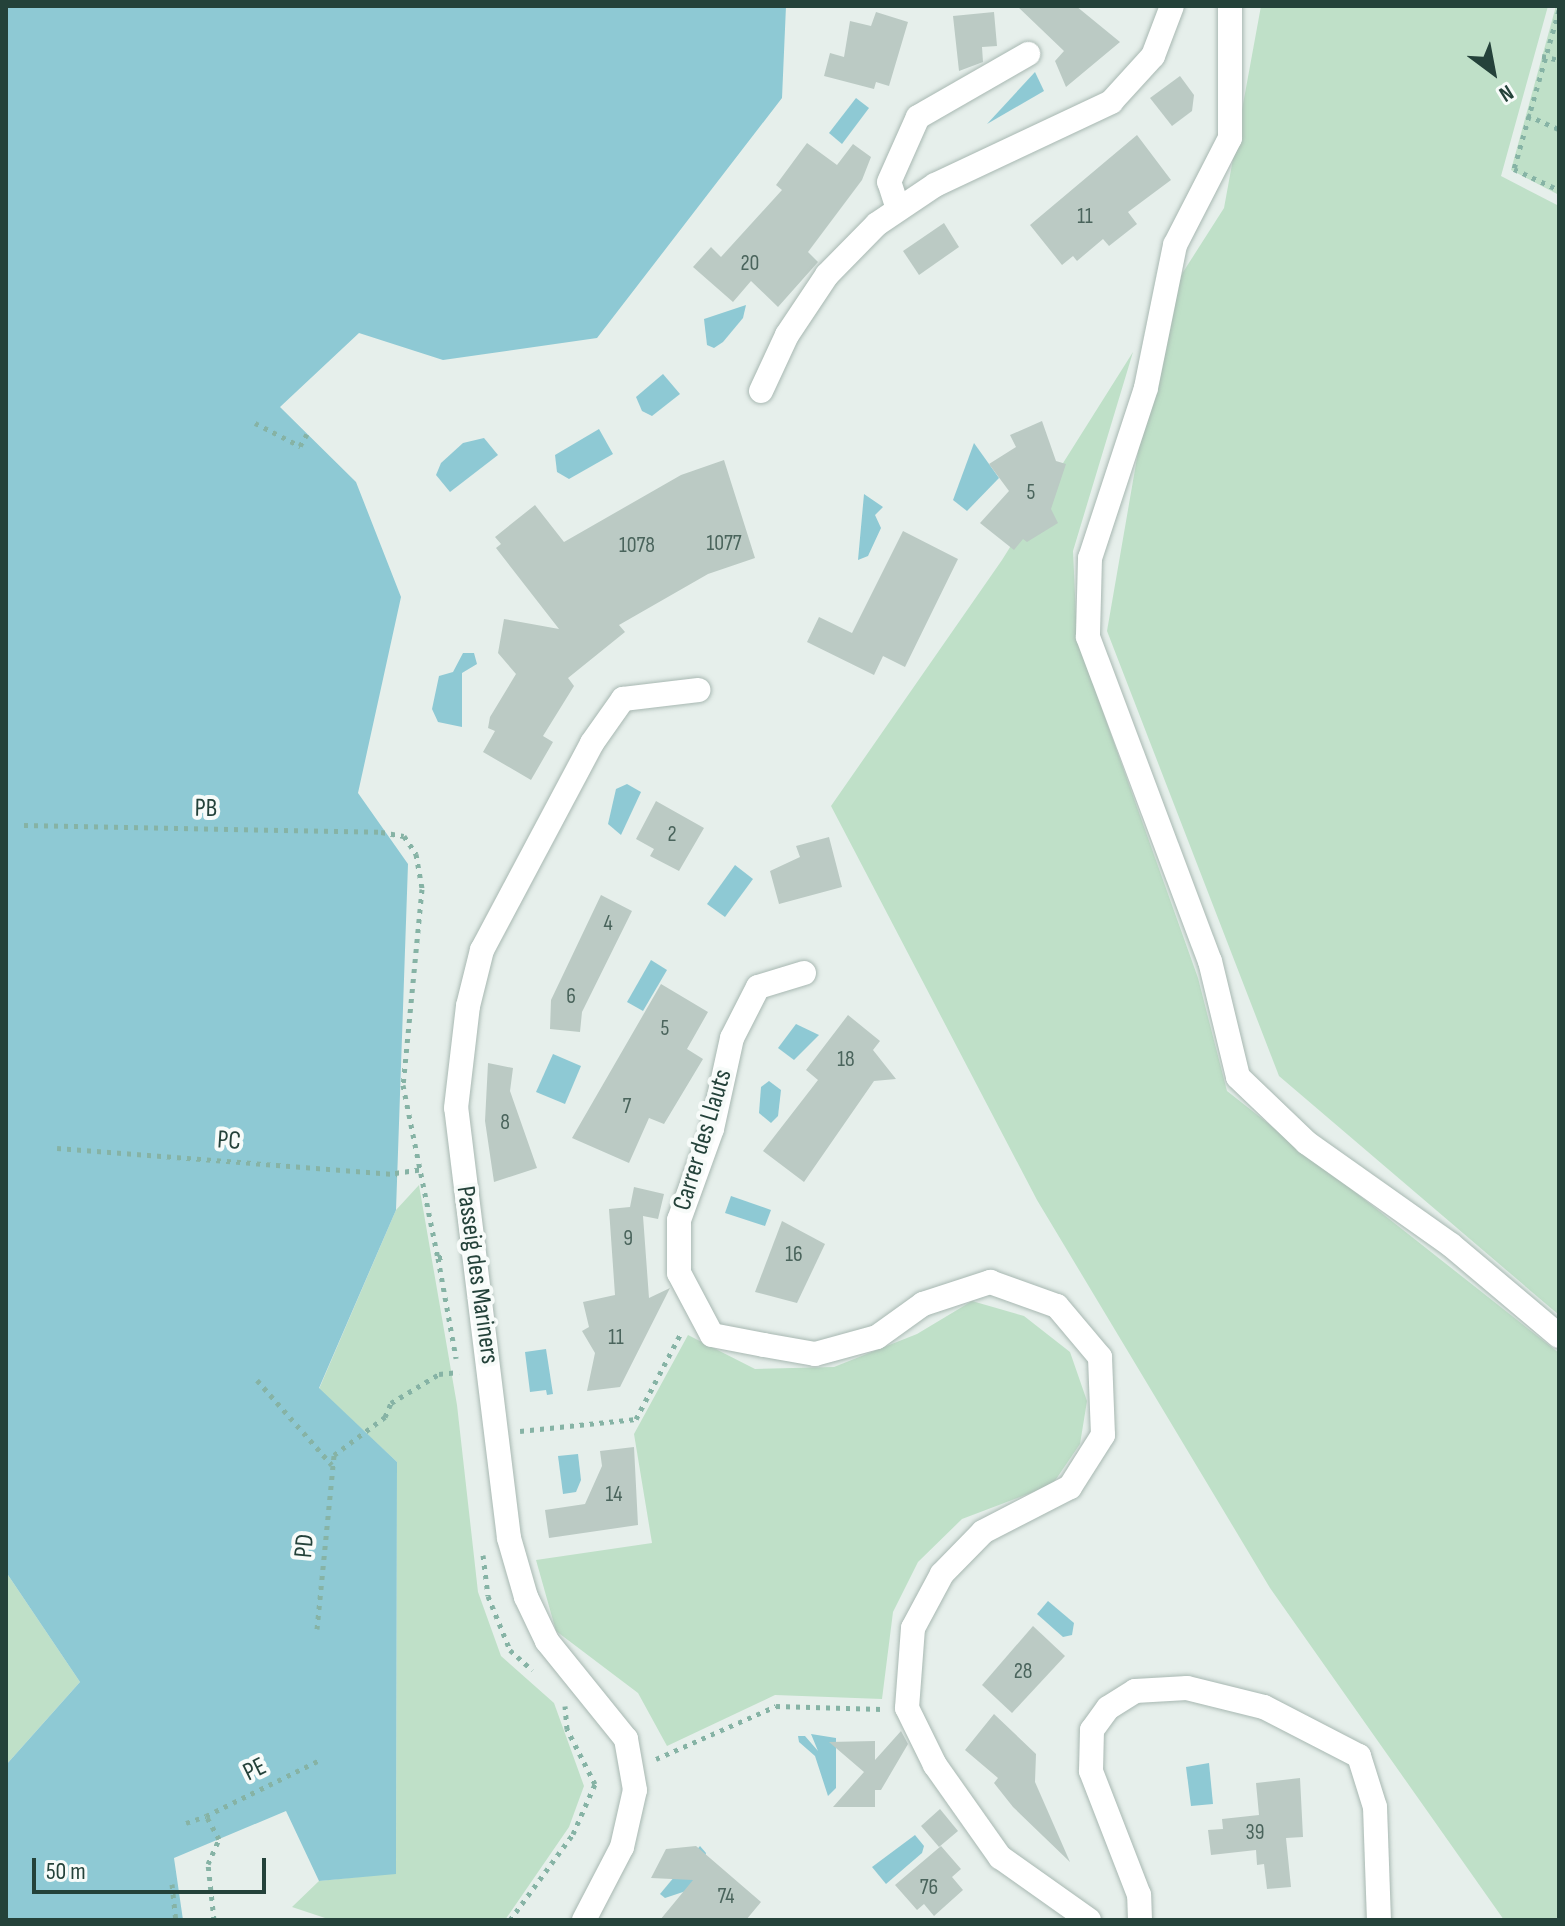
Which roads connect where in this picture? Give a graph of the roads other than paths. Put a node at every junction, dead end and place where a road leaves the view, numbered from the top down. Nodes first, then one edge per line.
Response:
1 (1172, 6) edge
2 (1230, 6) edge
3 (1028, 54) dead end
4 (898, 209) junction
5 (761, 391) dead end
6 (698, 690) dead end
7 (804, 973) dead end
8 (1559, 1336) edge
9 (584, 1920) edge
10 (1089, 1920) edge
11 (1140, 1920) edge
12 (1379, 1920) edge

1 - 4 street
2 - 8 street
3 - 4 street
4 - 5 street
6 - 9 street, Passeig des Mariners
7 - 10 street, Carrer des Llauts
11 - 12 street

